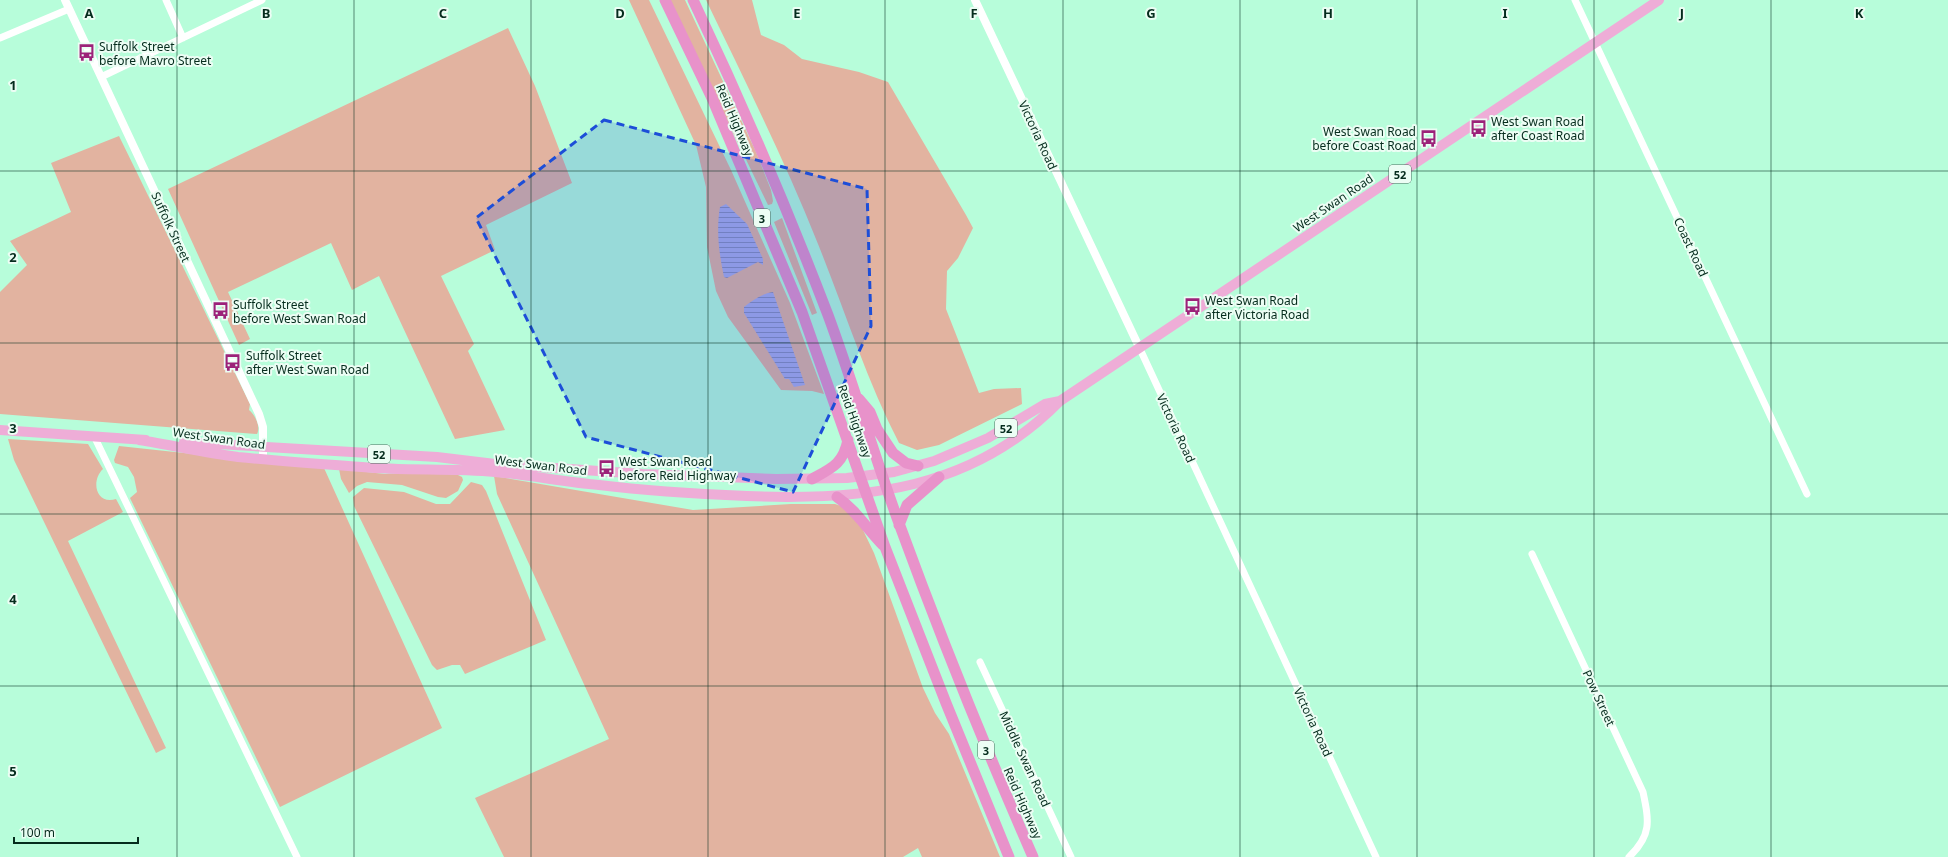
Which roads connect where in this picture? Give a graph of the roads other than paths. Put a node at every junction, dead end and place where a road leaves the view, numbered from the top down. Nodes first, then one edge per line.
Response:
1 (65, 0) edge
2 (166, 0) edge
3 (262, 0) edge
4 (665, 0) edge
5 (693, 0) edge
6 (975, 0) edge
7 (1575, 0) edge
8 (1660, 0) edge
9 (69, 9) junction
10 (0, 38) edge
11 (183, 38) junction
12 (1595, 43) junction
13 (101, 77) junction
14 (1140, 349) junction
15 (856, 396) junction
16 (1060, 401) junction
17 (0, 430) edge
18 (94, 436) junction
19 (139, 440) junction
20 (848, 440) junction
21 (263, 446) junction
22 (263, 458) junction
23 (918, 466) junction
24 (882, 475) junction
25 (861, 477) junction
26 (939, 477) junction
27 (812, 479) junction
28 (888, 490) junction
29 (867, 493) junction
30 (1807, 494) dead end
31 (837, 497) junction
32 (900, 525) junction
33 (885, 547) junction
34 (1532, 554) dead end
35 (980, 662) dead end
36 (296, 857) edge
37 (1009, 857) edge
38 (1033, 857) edge
39 (1071, 857) edge
40 (1376, 857) edge
41 (1629, 857) edge

1 - 9 street, Suffolk Street
2 - 11 street
3 - 11 street
4 - 20 highway, Reid Highway / 3
5 - 15 highway, Reid Highway / 3
6 - 14 street, Victoria Road
7 - 12 street, Coast Road
8 - 12 main road, West Swan Road / 52
9 - 10 street
9 - 13 street, Suffolk Street
11 - 13 street
12 - 14 main road, West Swan Road / 52
12 - 30 street, Coast Road
13 - 21 street, Suffolk Street
14 - 16 main road, West Swan Road / 52
14 - 40 street, Victoria Road
15 - 23 highway
15 - 24 highway, Reid Highway / 3
16 - 23 main road, West Swan Road / 52
16 - 26 main road, West Swan Road / 52
17 - 18 main road, West Swan Road / 52
18 - 19 main road, West Swan Road / 52
18 - 36 street
19 - 21 main road, West Swan Road / 52
19 - 22 main road, West Swan Road / 52
20 - 25 highway, Reid Highway / 3
20 - 27 highway
21 - 22 street, Suffolk Street
21 - 27 main road, West Swan Road / 52
22 - 31 main road, West Swan Road / 52
23 - 24 main road, West Swan Road / 52
24 - 25 main road, West Swan Road / 52
24 - 28 highway, Reid Highway / 3
25 - 27 main road, West Swan Road / 52
25 - 29 highway, Reid Highway / 3
26 - 28 main road, West Swan Road / 52
26 - 32 highway
28 - 29 main road, West Swan Road / 52
28 - 32 highway, Reid Highway / 3
29 - 31 main road, West Swan Road / 52
29 - 33 highway, Reid Highway / 3
31 - 33 highway
32 - 38 highway, Reid Highway / 3
33 - 37 highway, Reid Highway / 3
34 - 41 street, Pow Street
35 - 39 street, Middle Swan Road

